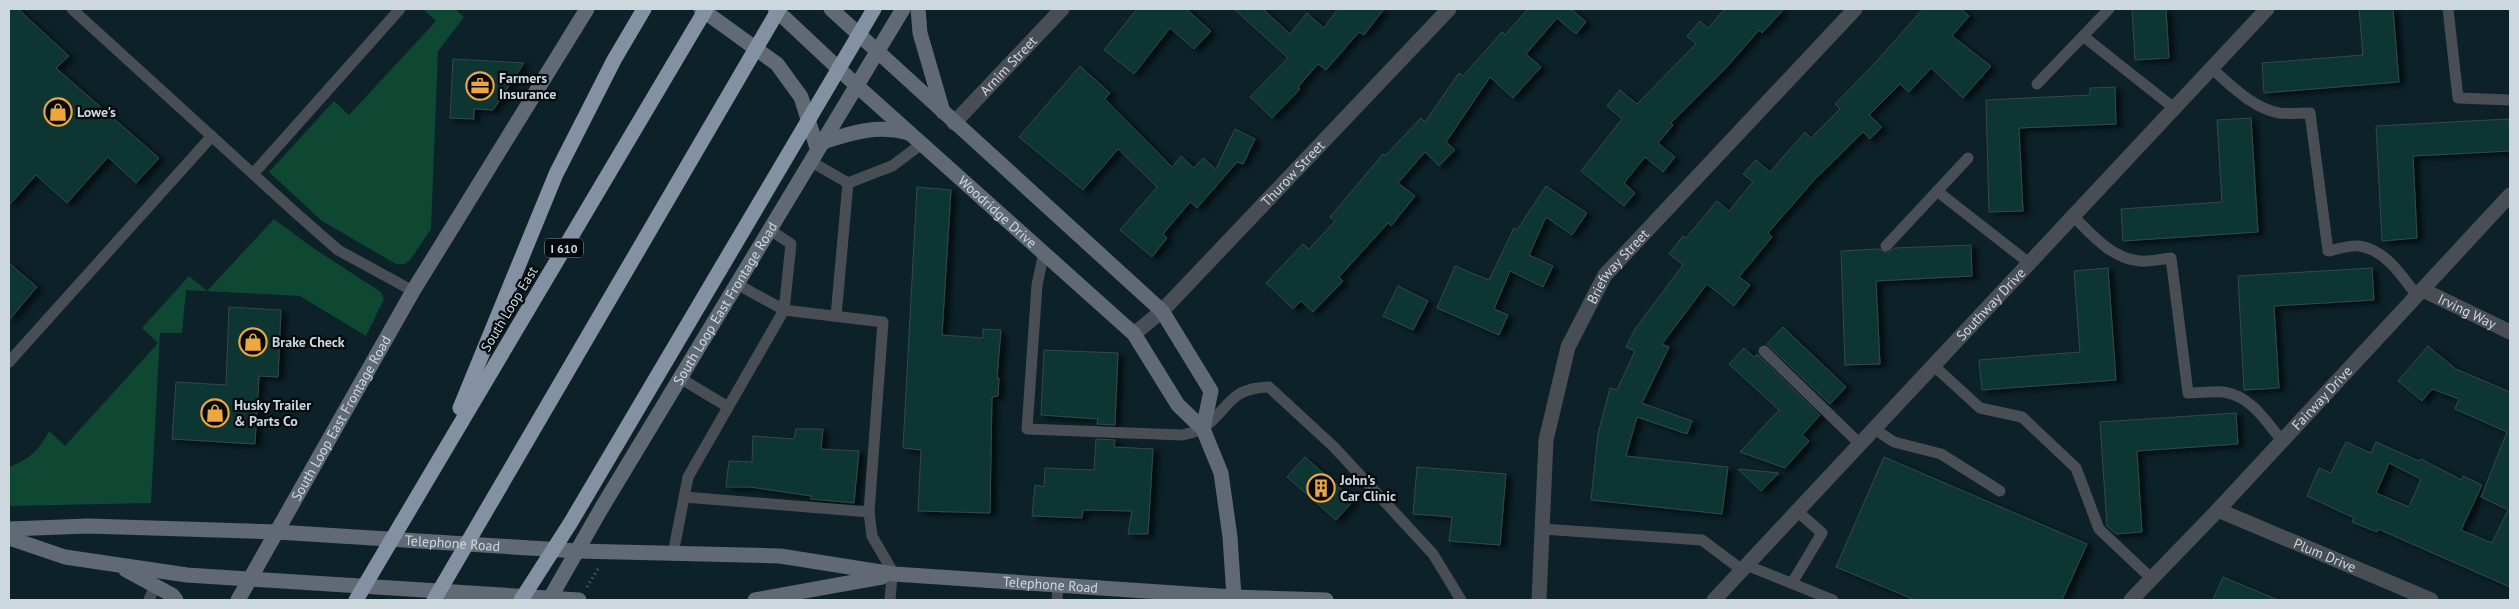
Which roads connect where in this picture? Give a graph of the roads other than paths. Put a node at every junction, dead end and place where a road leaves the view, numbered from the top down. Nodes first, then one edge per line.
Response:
1 (72, 9) edge
2 (400, 9) edge
3 (587, 9) edge
4 (644, 9) edge
5 (701, 9) edge
6 (706, 9) edge
7 (777, 9) edge
8 (831, 9) edge
9 (874, 9) edge
10 (903, 9) edge
11 (918, 9) edge
12 (1062, 9) edge
13 (1449, 9) edge
14 (1856, 9) edge
15 (2109, 9) edge
16 (2267, 9) edge
17 (2448, 9) edge
18 (2082, 36) junction
19 (877, 53) junction
20 (2211, 68) junction
21 (2037, 84) dead end
22 (856, 85) junction
23 (2510, 100) edge
24 (2174, 108) junction
25 (949, 118) junction
26 (212, 136) junction
27 (918, 139) junction
28 (816, 151) junction
29 (1968, 158) dead end
30 (253, 174) junction
31 (848, 183) junction
32 (1937, 190) junction
33 (2510, 195) edge
34 (2073, 216) junction
35 (769, 229) junction
36 (1886, 246) dead end
37 (1044, 252) junction
38 (2029, 263) junction
39 (736, 284) junction
40 (412, 291) junction
41 (2420, 293) junction
42 (784, 310) junction
43 (1162, 311) junction
44 (836, 316) junction
45 (2510, 332) edge
46 (1134, 334) junction
47 (1764, 351) dead end
48 (9, 362) edge
49 (1934, 365) junction
50 (680, 378) junction
51 (728, 407) junction
52 (1203, 429) junction
53 (1874, 429) junction
54 (2282, 441) junction
55 (1860, 444) junction
56 (440, 458) junction
57 (2000, 491) dead end
58 (684, 497) junction
59 (2218, 510) junction
60 (1798, 511) junction
61 (869, 512) junction
62 (9, 529) edge
63 (1542, 529) junction
64 (277, 532) junction
65 (9, 538) edge
66 (577, 551) junction
67 (673, 554) junction
68 (116, 564) junction
69 (1744, 568) junction
70 (892, 574) junction
71 (252, 579) junction
72 (2152, 579) junction
73 (1792, 583) junction
74 (1058, 584) junction
75 (155, 586) junction
76 (583, 594) edge
77 (1234, 598) edge
78 (550, 599) edge
79 (149, 600) edge
80 (176, 600) edge
81 (238, 600) edge
82 (356, 600) edge
83 (434, 600) edge
84 (521, 600) edge
85 (755, 600) edge
86 (890, 600) edge
87 (1057, 600) edge
88 (1326, 600) edge
89 (1461, 600) edge
90 (1539, 600) edge
91 (1714, 600) edge
92 (1832, 600) edge
93 (2131, 600) edge
94 (2431, 600) edge

1 - 26 lane
2 - 30 lane
3 - 40 main road, South Loop East Frontage Road
4 - 56 highway
5 - 28 main road
6 - 56 highway, South Loop East / I 610
7 - 22 main road, Woodridge Drive
7 - 83 highway
8 - 19 main road
9 - 84 highway
10 - 19 main road, South Loop East Frontage Road
11 - 25 main road
12 - 25 street, Arnim Street
13 - 43 street, Thurow Street
14 - 63 street, Briefway Street
15 - 18 lane
16 - 20 street, Southway Drive
17 - 23 lane
18 - 21 lane
18 - 24 lane
19 - 22 main road, South Loop East Frontage Road
19 - 25 main road
20 - 24 street, Southway Drive
20 - 41 lane
22 - 27 main road, Woodridge Drive
22 - 28 main road, South Loop East Frontage Road
24 - 34 street, Southway Drive
25 - 43 main road
26 - 30 lane
26 - 48 lane
27 - 28 main road
27 - 31 lane
27 - 37 main road, Woodridge Drive
28 - 31 lane
28 - 35 main road, South Loop East Frontage Road
29 - 32 lane
30 - 40 lane
31 - 44 lane
32 - 36 lane
32 - 38 lane
33 - 41 street, Fairway Drive
34 - 38 street, Southway Drive
34 - 54 lane
35 - 39 main road, South Loop East Frontage Road
35 - 42 lane
37 - 46 main road, Woodridge Drive
37 - 52 lane
38 - 49 street, Southway Drive
39 - 42 lane
39 - 50 main road, South Loop East Frontage Road
40 - 64 main road, South Loop East Frontage Road
41 - 45 street, Irving Way
41 - 54 street, Fairway Drive
42 - 44 lane
42 - 51 lane
43 - 46 street, Thurow Street
43 - 52 main road
44 - 61 lane
46 - 52 main road, Woodridge Drive
47 - 55 lane
49 - 53 street, Southway Drive
49 - 72 lane
50 - 51 lane
50 - 66 main road, South Loop East Frontage Road
51 - 58 lane
52 - 77 main road, Woodridge Drive
52 - 89 lane
53 - 55 street, Southway Drive
53 - 57 lane
54 - 59 street, Fairway Drive
55 - 60 street, Southway Drive
56 - 82 highway, South Loop East / I 610
58 - 61 lane
58 - 67 lane
59 - 72 street, Fairway Drive
59 - 94 street, Plum Drive
60 - 69 street, Southway Drive
60 - 73 lane
61 - 70 lane
62 - 64 main road, Telephone Road
63 - 69 lane
63 - 90 street, Briefway Street
64 - 66 main road, Telephone Road
64 - 71 main road, South Loop East Frontage Road
65 - 68 main road
66 - 67 main road, Telephone Road
66 - 78 main road, South Loop East Frontage Road
67 - 70 main road, Telephone Road
68 - 71 main road
68 - 75 main road
69 - 73 lane
69 - 91 street, Southway Drive
70 - 74 main road, Telephone Road
70 - 85 main road, Telephone Road
70 - 86 lane
71 - 78 main road
71 - 81 main road, South Loop East Frontage Road
72 - 93 street, Fairway Drive
73 - 92 lane
74 - 77 main road, Telephone Road
74 - 87 lane
75 - 79 lane
75 - 80 main road
76 - 78 main road
77 - 88 main road, Telephone Road

